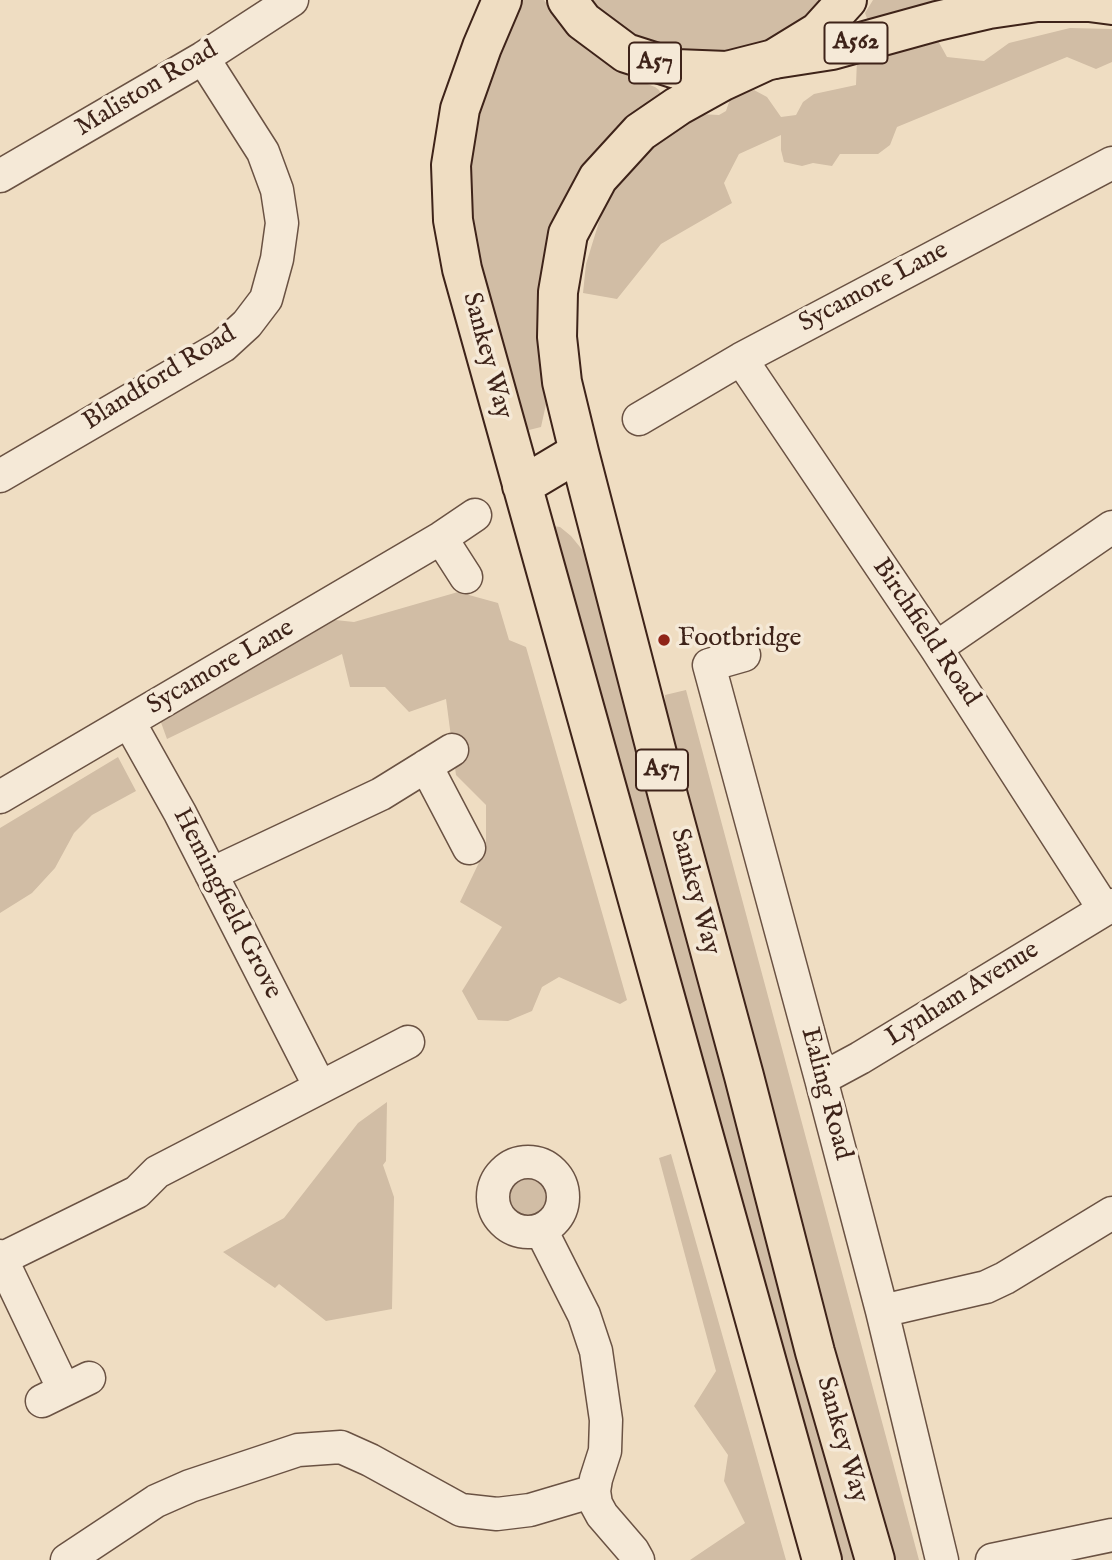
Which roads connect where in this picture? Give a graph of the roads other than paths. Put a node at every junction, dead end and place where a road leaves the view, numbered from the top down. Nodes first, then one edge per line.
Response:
1 (292, 0) edge
2 (502, 0) edge
3 (567, 0) edge
4 (847, 0) edge
5 (1112, 5) edge
6 (203, 58) junction
7 (769, 61) junction
8 (1112, 163) edge
9 (0, 176) edge
10 (741, 359) junction
11 (639, 419) dead end
12 (579, 452) junction
13 (0, 476) edge
14 (522, 486) junction
15 (475, 514) dead end
16 (1112, 527) edge
17 (441, 538) junction
18 (466, 577) dead end
19 (936, 648) junction
20 (744, 655) dead end
21 (130, 722) junction
22 (452, 750) dead end
23 (426, 766) junction
24 (0, 797) edge
25 (469, 848) dead end
26 (211, 874) junction
27 (1108, 907) edge
28 (408, 1042) dead end
29 (821, 1079) junction
30 (320, 1087) junction
31 (1112, 1213) edge
32 (541, 1230) dead end
33 (1, 1258) edge
34 (882, 1311) junction
35 (65, 1390) dead end
36 (594, 1492) junction
37 (1112, 1535) edge
38 (67, 1560) edge
39 (638, 1560) edge
40 (822, 1560) edge
41 (875, 1560) edge
42 (942, 1560) edge
43 (992, 1560) edge

1 - 6 street, Maliston Road
2 - 14 main road, Sankey Way / A57
3 - 7 main road, A57
4 - 7 main road, A57
5 - 7 main road, A562
6 - 9 street, Maliston Road
6 - 13 street, Blandford Road
7 - 12 main road, Sankey Way / A57
8 - 10 street, Sycamore Lane
10 - 11 street, Sycamore Lane
10 - 19 street, Birchfield Road
12 - 14 main road
12 - 41 main road, Sankey Way / A57
14 - 40 main road, Sankey Way / A57
15 - 17 street, Sycamore Lane
16 - 19 street
17 - 18 street
17 - 21 street, Sycamore Lane
19 - 27 street, Birchfield Road
20 - 29 street, Ealing Road
21 - 24 street, Sycamore Lane
21 - 26 street, Hemingfield Grove
22 - 23 street
23 - 25 street
23 - 26 street
26 - 30 street, Hemingfield Grove
27 - 29 street, Lynham Avenue
28 - 30 street
29 - 34 street, Ealing Road
30 - 33 street
31 - 34 street
32 - 36 street
33 - 35 street
34 - 42 street, Ealing Road
36 - 38 street
36 - 39 street
37 - 43 street

